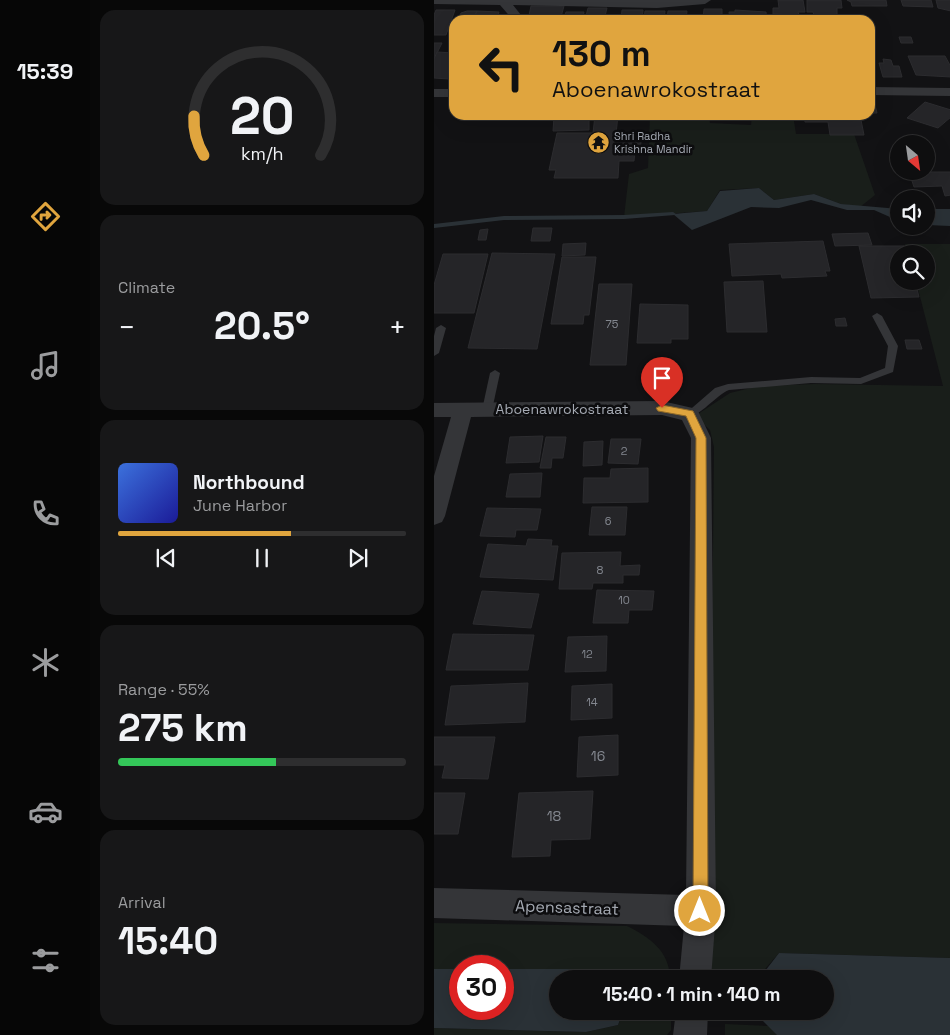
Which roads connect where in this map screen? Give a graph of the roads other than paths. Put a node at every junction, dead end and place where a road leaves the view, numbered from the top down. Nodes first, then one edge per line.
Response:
1 (434, 0) edge
2 (502, 0) edge
3 (705, 0) edge
4 (515, 15) edge
5 (875, 91) edge
6 (950, 92) edge
7 (434, 93) edge
8 (449, 93) edge
9 (877, 316) dead end
10 (441, 328) dead end
11 (434, 353) edge
12 (495, 373) dead end
13 (434, 410) edge
14 (463, 410) junction
15 (487, 410) junction
16 (690, 414) junction
17 (434, 516) edge
18 (434, 903) edge
19 (700, 911) junction
20 (695, 970) edge
21 (691, 1020) edge
22 (690, 1035) edge

1 - 2 street
2 - 3 street
2 - 4 street
5 - 6 street
7 - 8 street
9 - 16 lane
10 - 11 lane
12 - 15 lane
13 - 14 street, Aboenawrokostraat
14 - 15 street, Aboenawrokostraat
14 - 17 street
15 - 16 street, Aboenawrokostraat
16 - 19 street
18 - 19 street, Apensastraat
19 - 20 street
21 - 22 street

